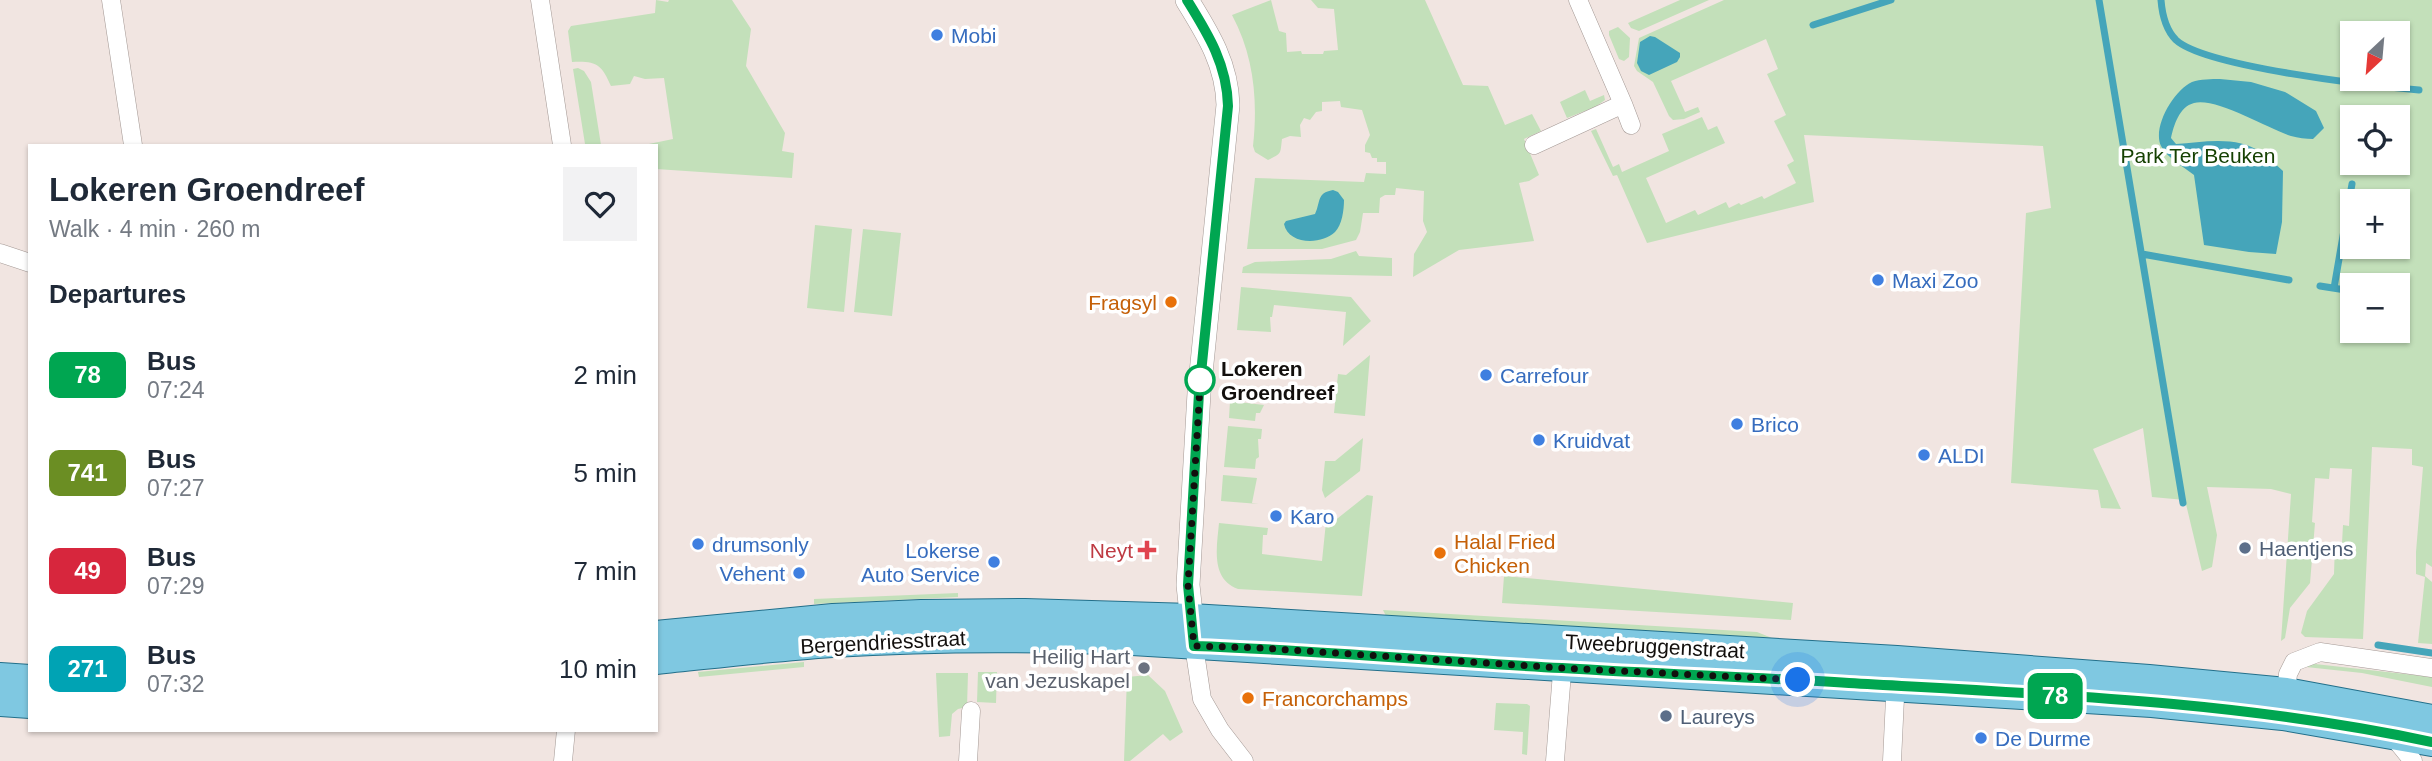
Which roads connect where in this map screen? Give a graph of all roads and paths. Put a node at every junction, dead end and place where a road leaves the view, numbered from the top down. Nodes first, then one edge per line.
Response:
1 (111, 0) edge
2 (540, 0) edge
3 (1187, 0) edge
4 (1578, 0) edge
5 (1623, 104) junction
6 (1631, 125) dead end
7 (133, 144) edge
8 (562, 144) edge
9 (1534, 145) dead end
10 (0, 253) edge
11 (28, 262) edge
12 (1193, 632) junction
13 (658, 635) edge
14 (1564, 640) junction
15 (658, 660) edge
16 (2432, 667) edge
17 (1562, 668) junction
18 (1896, 673) junction
19 (0, 677) edge
20 (28, 679) edge
21 (0, 702) edge
22 (28, 704) edge
23 (2285, 704) junction
24 (971, 711) dead end
25 (2432, 719) edge
26 (2391, 722) junction
27 (566, 732) edge
28 (2432, 742) edge
29 (563, 761) edge
30 (968, 761) edge
31 (1244, 761) edge
32 (1555, 761) edge
33 (1892, 761) edge
34 (2413, 761) edge

1 - 7 street
2 - 8 street
3 - 12 street
4 - 5 street
5 - 6 street
5 - 9 street
10 - 11 street
12 - 13 main road, Bergendriesstraat
12 - 14 main road, Tweebruggenstraat
12 - 15 main road, Bergendriesstraat
12 - 17 main road, Tweebruggenstraat
12 - 31 street
14 - 17 street
14 - 18 main road, Tweebruggenstraat
16 - 23 street
17 - 18 main road, Tweebruggenstraat
17 - 32 street
18 - 23 main road, Tweebruggenstraat
18 - 33 street
19 - 20 main road
21 - 22 main road
23 - 26 main road, Tweebruggenstraat
24 - 30 street
25 - 26 main road, Tweebruggenstraat
26 - 28 main road, Tweebruggenstraat
26 - 34 street
27 - 29 street

